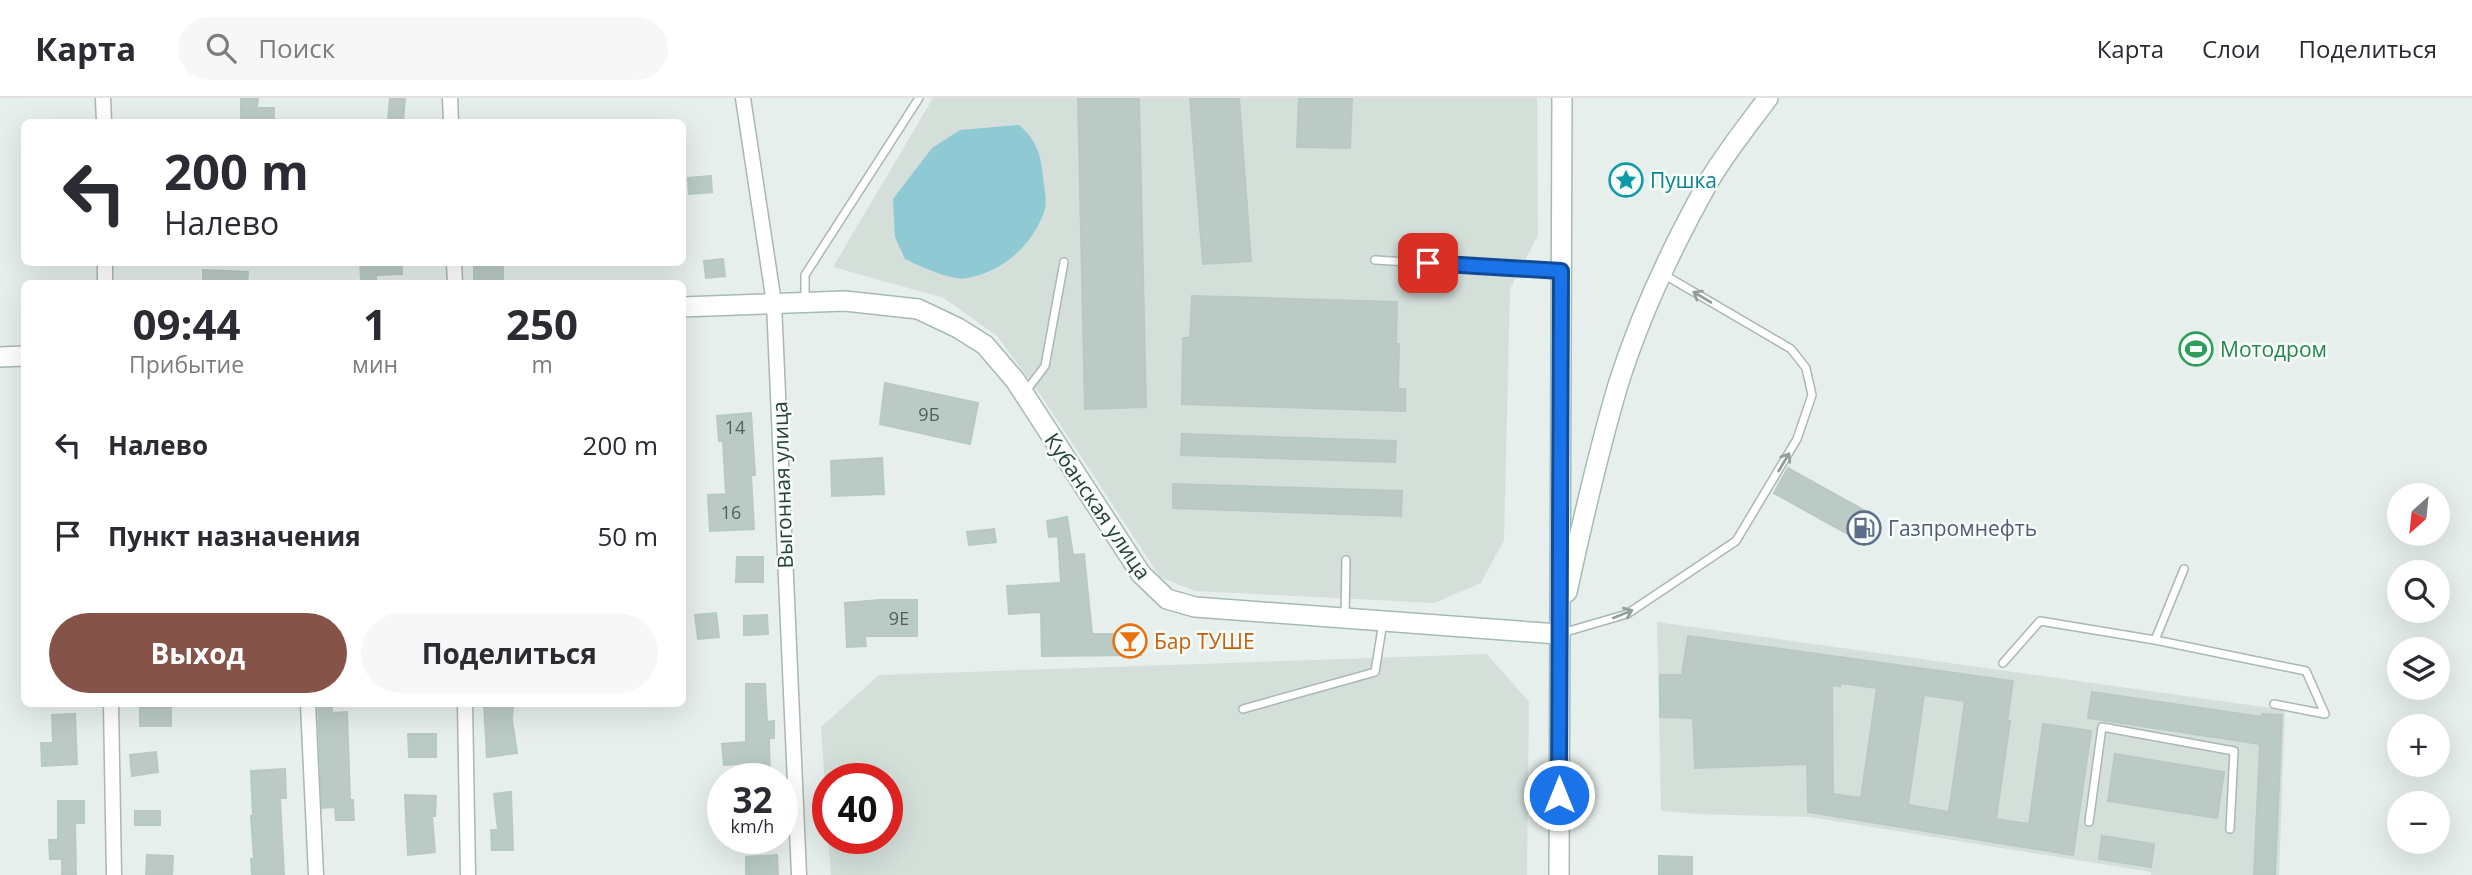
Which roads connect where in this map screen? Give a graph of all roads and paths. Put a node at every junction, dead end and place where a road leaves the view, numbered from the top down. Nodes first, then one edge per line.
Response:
1 (103, 98) edge
2 (450, 98) edge
3 (743, 98) edge
4 (919, 98) edge
5 (1562, 98) edge
6 (1768, 98) edge
7 (104, 119) edge
8 (451, 119) edge
9 (1376, 260) dead end
10 (1064, 262) dead end
11 (1561, 271) junction
12 (1663, 274) junction
13 (805, 302) junction
14 (774, 303) junction
15 (686, 307) edge
16 (21, 356) edge
17 (0, 357) edge
18 (1024, 394) junction
19 (1346, 559) dead end
20 (2184, 569) dead end
21 (1345, 619) junction
22 (1384, 621) junction
23 (1558, 634) junction
24 (2155, 640) junction
25 (2003, 663) dead end
26 (2274, 704) dead end
27 (111, 707) edge
28 (308, 707) edge
29 (465, 707) edge
30 (1242, 709) dead end
31 (2089, 822) dead end
32 (2230, 829) dead end
33 (114, 875) edge
34 (316, 875) edge
35 (468, 875) edge
36 (799, 875) edge
37 (1559, 875) edge

1 - 7 street
2 - 8 street
3 - 14 street, Выгонная улица
4 - 13 lane
5 - 11 street
6 - 12 street
9 - 11 lane
10 - 18 lane
11 - 23 street
12 - 23 street
23 -> 12 lane
13 - 14 street, Кубанская улица
13 - 18 street, Кубанская улица
14 - 15 street, Кубанская улица
14 - 36 street, Выгонная улица
16 - 17 street
18 - 21 street, Кубанская улица
19 - 21 lane
20 - 24 lane
21 - 22 street, Кубанская улица
22 - 23 street, Кубанская улица
22 - 30 lane
23 - 37 street
24 - 25 lane
24 - 26 lane
27 - 33 street
28 - 34 street
29 - 35 street
31 - 32 lane

